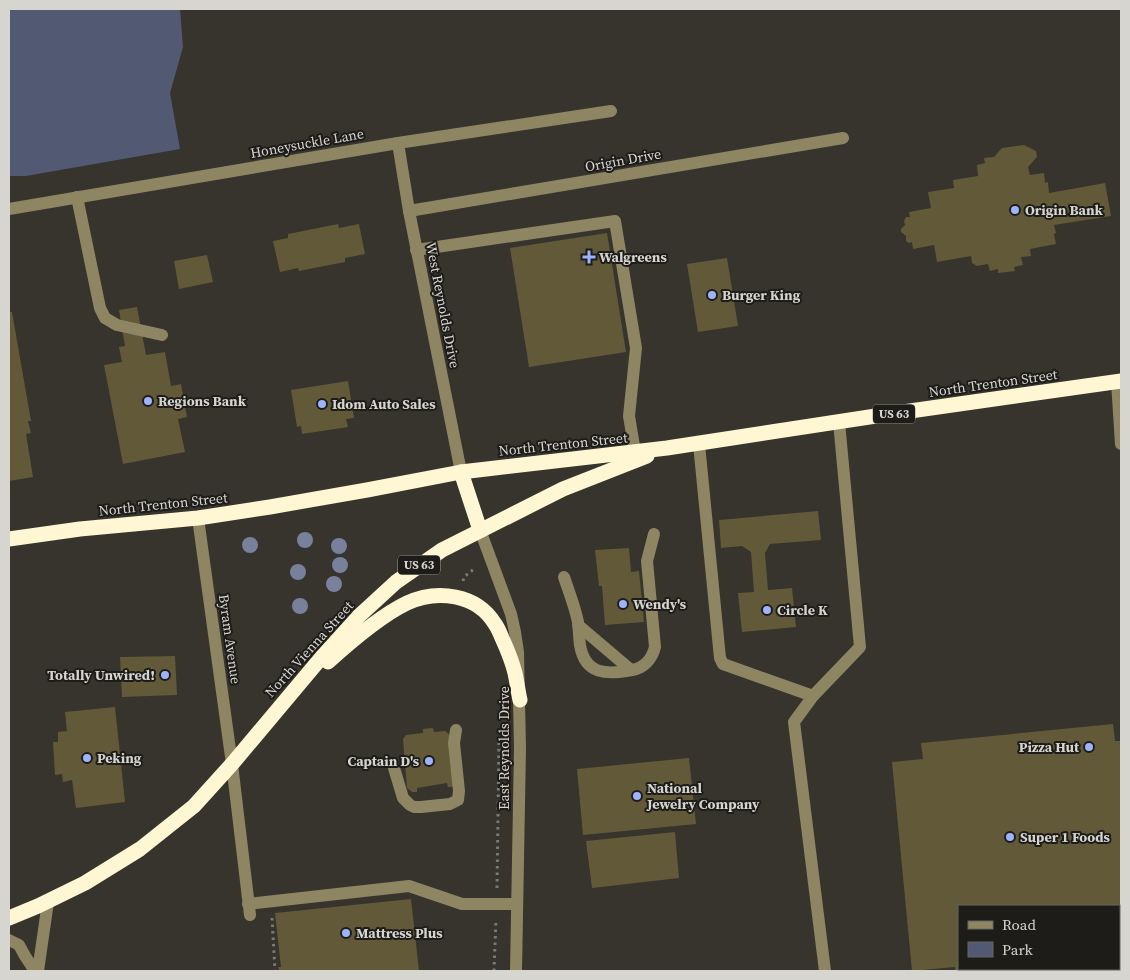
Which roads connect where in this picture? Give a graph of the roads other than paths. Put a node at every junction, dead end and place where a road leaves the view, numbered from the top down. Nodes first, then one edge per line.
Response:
1 (611, 111) dead end
2 (843, 138) dead end
3 (398, 143) junction
4 (77, 197) junction
5 (9, 209) edge
6 (409, 211) junction
7 (416, 250) junction
8 (162, 335) dead end
9 (1119, 381) edge
10 (839, 422) junction
11 (699, 444) junction
12 (1121, 444) edge
13 (667, 448) junction
14 (635, 452) junction
15 (461, 472) junction
16 (198, 518) junction
17 (480, 530) junction
18 (654, 534) dead end
19 (9, 539) edge
20 (564, 577) dead end
21 (578, 625) junction
22 (630, 670) junction
23 (813, 696) junction
24 (286, 700) junction
25 (520, 700) junction
26 (456, 730) dead end
27 (232, 764) junction
28 (394, 768) dead end
29 (48, 902) junction
30 (517, 904) junction
31 (9, 918) edge
32 (9, 940) edge
33 (36, 971) edge
34 (516, 971) edge
35 (824, 971) edge

1 - 3 street, Honeysuckle Lane
2 - 6 street, Origin Drive
3 - 4 street, Honeysuckle Lane
3 - 6 street, West Reynolds Drive
4 - 5 street, Honeysuckle Lane
4 - 8 street
6 - 7 street, West Reynolds Drive
7 - 14 street
7 - 15 street, West Reynolds Drive
9 - 10 highway, North Trenton Street / US 63
9 - 12 street
10 - 11 highway, North Trenton Street / US 63
10 - 23 street
11 - 13 highway, North Trenton Street / US 63
11 - 23 street
13 - 14 highway, North Trenton Street / US 63
13 - 17 highway, North Vienna Street / US 63
14 - 15 highway, North Trenton Street / US 63
15 - 16 highway, North Trenton Street / US 63
15 - 17 highway
16 - 19 highway, North Trenton Street / US 63
16 - 27 street, Byram Avenue
17 - 24 highway, North Vienna Street / US 63
17 - 25 street, East Reynolds Drive
18 - 22 street
20 - 21 street
21 - 22 street
21 - 22 street
23 - 35 street
24 - 25 highway
24 - 27 highway, North Vienna Street / US 63
25 - 30 street, East Reynolds Drive
26 - 28 street
27 - 29 highway, North Vienna Street / US 63
27 - 30 street, Byram Avenue
29 - 31 highway, North Vienna Street / US 63
29 - 33 street
30 - 34 street, East Reynolds Drive
32 - 33 street

